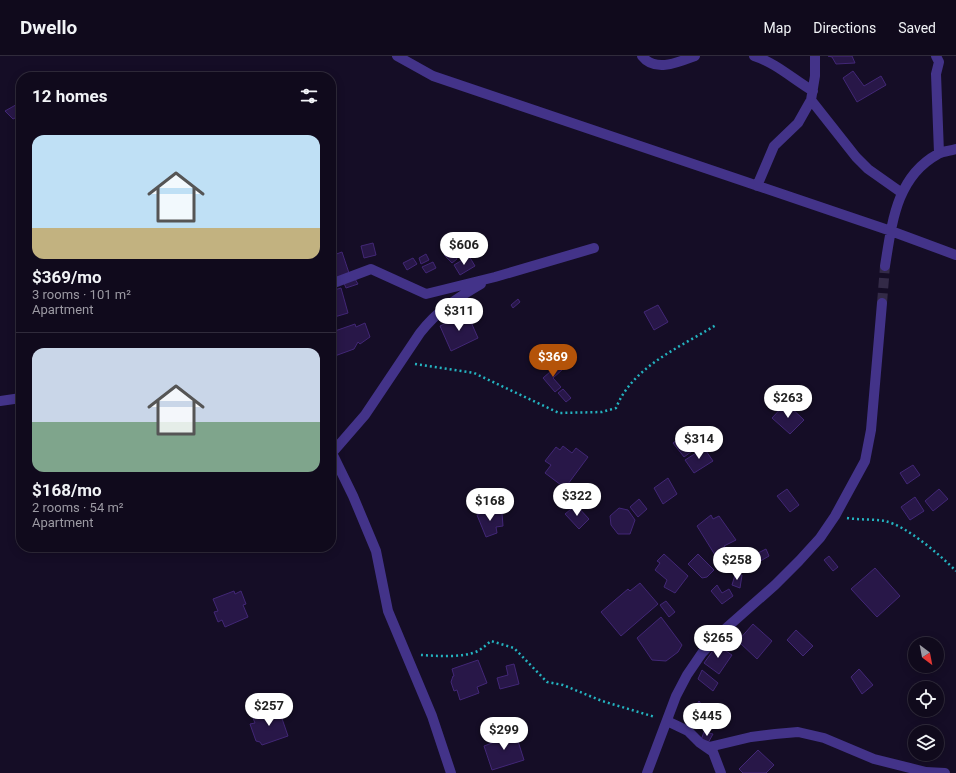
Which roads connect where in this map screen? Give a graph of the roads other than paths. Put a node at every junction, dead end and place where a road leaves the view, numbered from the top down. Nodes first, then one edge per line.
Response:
1 (397, 56) edge
2 (642, 56) edge
3 (695, 56) edge
4 (754, 56) edge
5 (815, 56) edge
6 (940, 58) edge
7 (812, 96) junction
8 (956, 149) edge
9 (939, 153) junction
10 (757, 186) junction
11 (902, 193) junction
12 (891, 231) junction
13 (594, 248) dead end
14 (956, 255) edge
15 (885, 266) tunnel mouth
16 (495, 277) junction
17 (336, 282) edge
18 (882, 303) tunnel mouth
19 (16, 399) edge
20 (0, 401) edge
21 (336, 447) edge
22 (336, 462) edge
23 (667, 721) junction
24 (700, 744) junction
25 (451, 773) edge
26 (647, 773) edge
27 (721, 773) edge
28 (945, 773) edge

1 - 10 street
2 - 3 street
4 - 7 street
5 - 7 street
6 - 9 street
7 - 10 street
7 - 11 street
8 - 9 street
9 - 11 street
10 - 12 street
11 - 12 street
12 - 14 street
12 - 15 street
13 - 16 street
16 - 17 street
16 - 21 street
18 - 23 street
19 - 20 street
22 - 25 street
23 - 24 street
23 - 26 street
24 - 27 street
24 - 28 street

